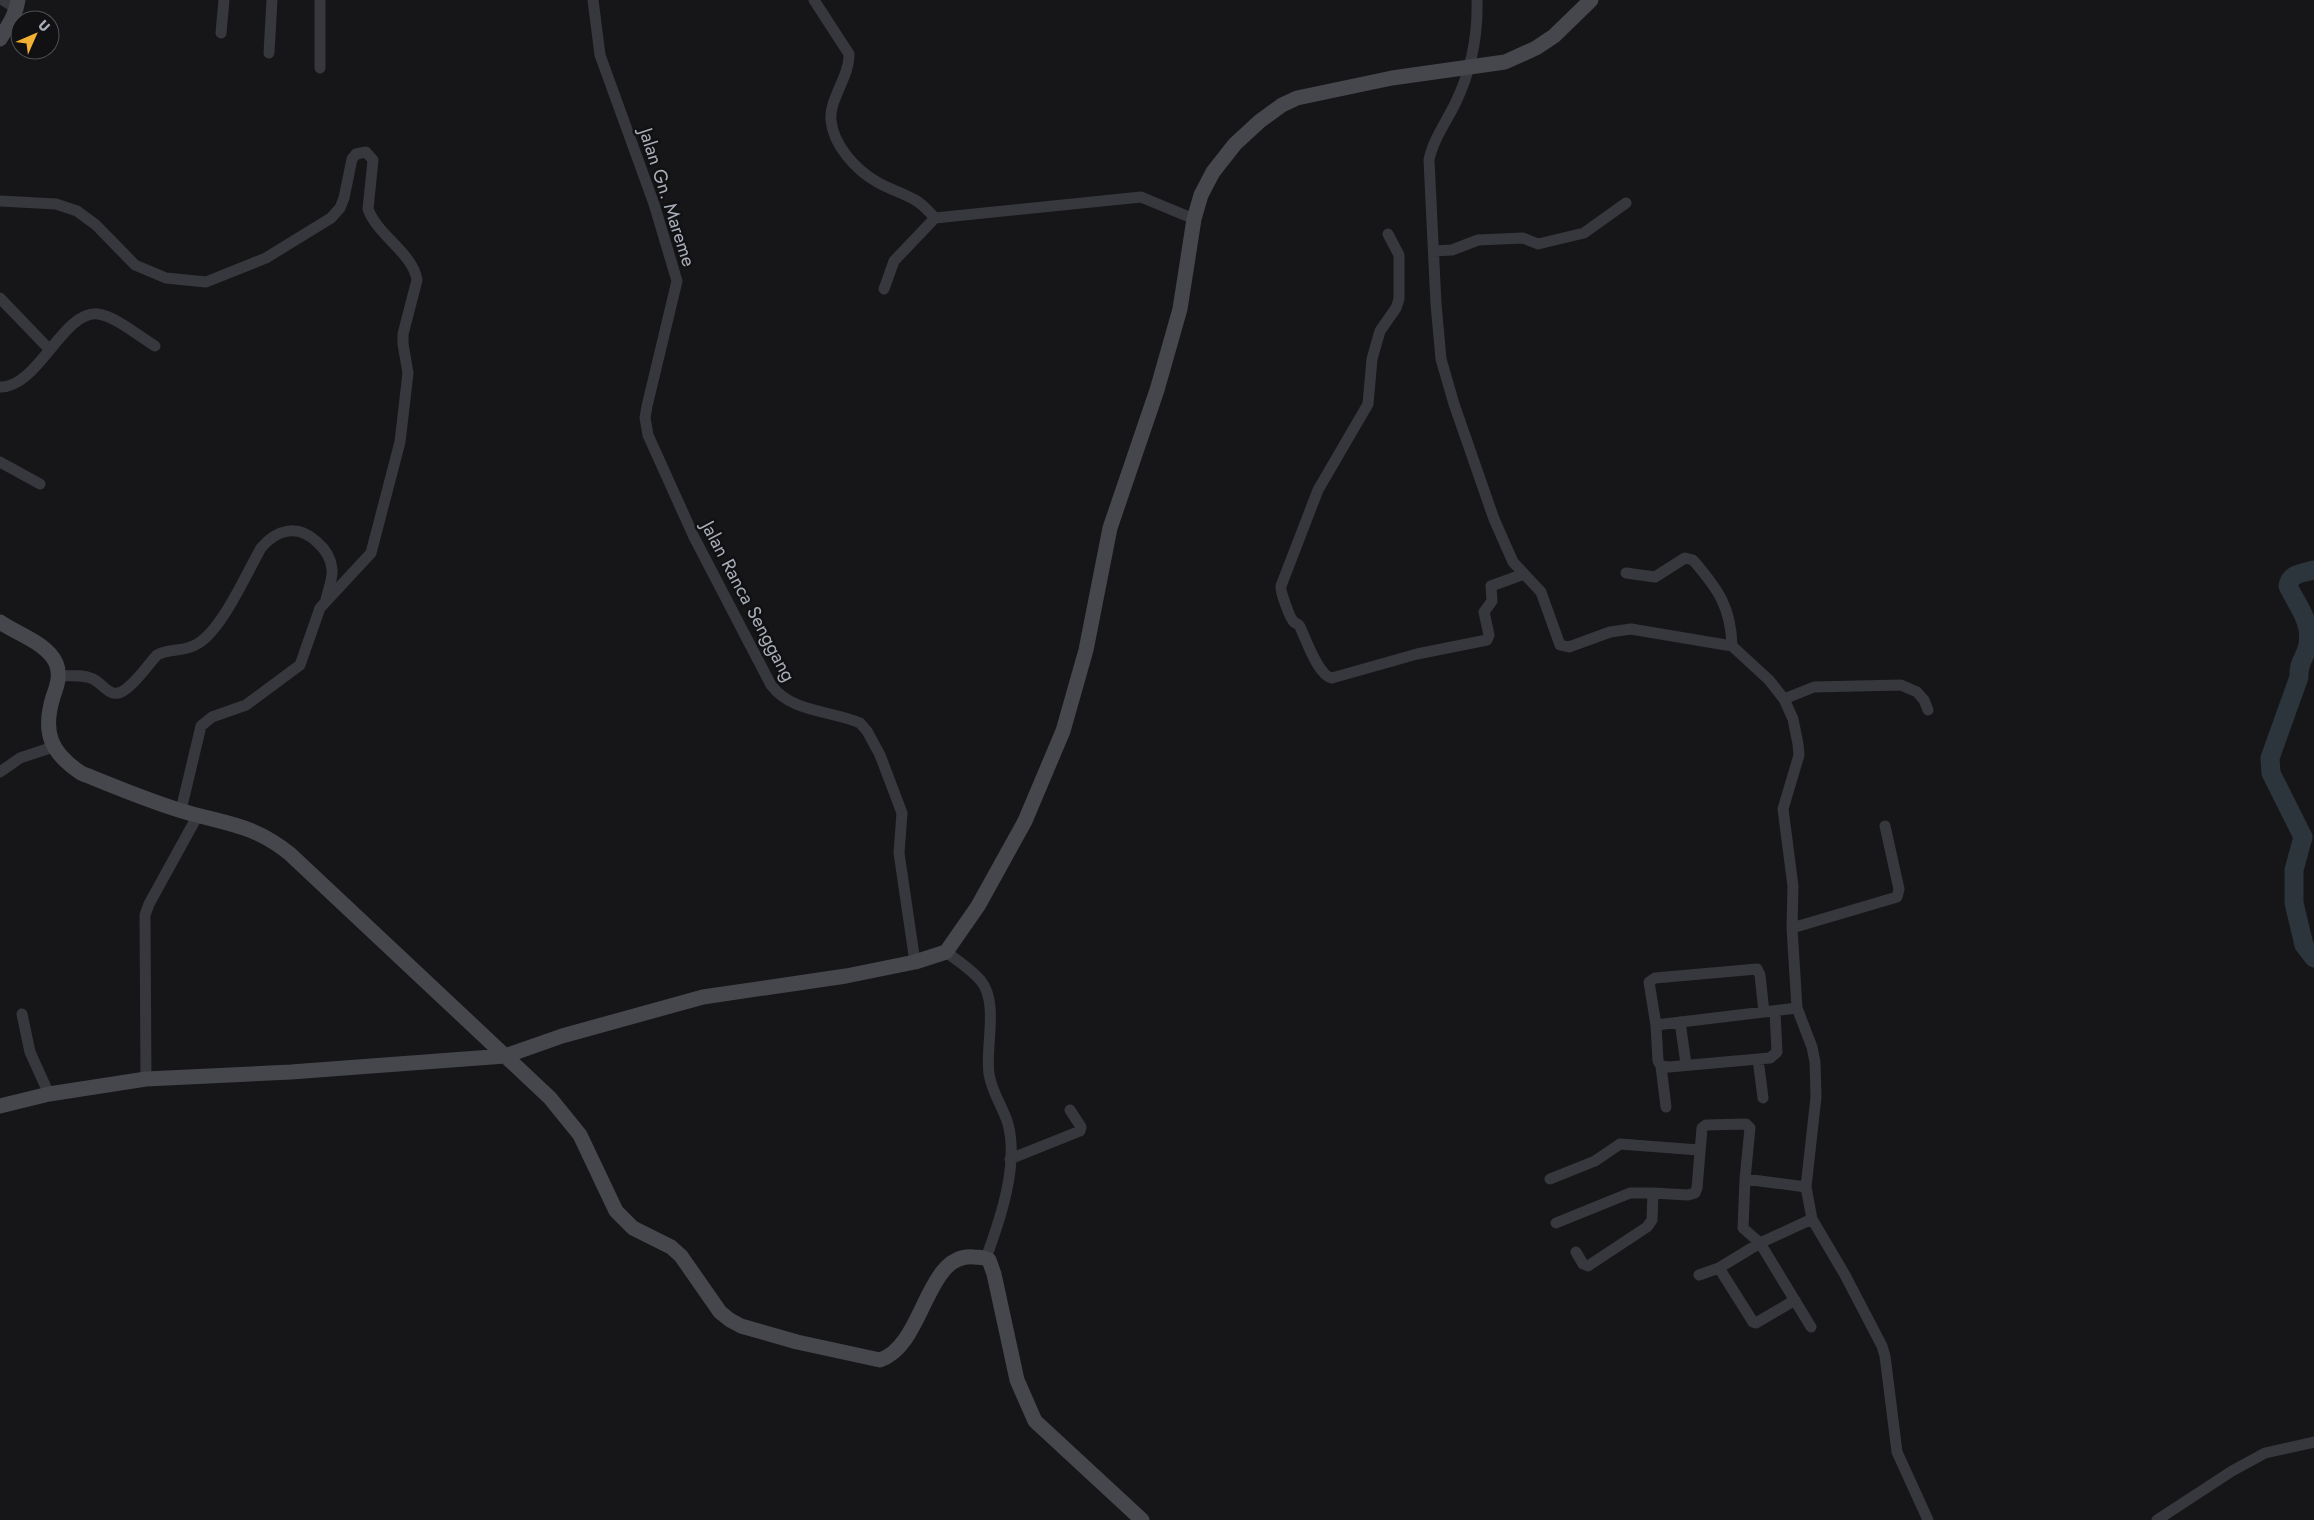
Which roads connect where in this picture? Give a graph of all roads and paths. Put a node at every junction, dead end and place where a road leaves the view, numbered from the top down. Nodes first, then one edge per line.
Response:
1 (3, 0) edge
2 (224, 0) edge
3 (272, 0) edge
4 (320, 0) edge
5 (593, 0) edge
6 (814, 0) edge
7 (1477, 0) edge
8 (1591, 0) edge
9 (18, 4) edge
10 (221, 33) dead end
11 (0, 39) edge
12 (269, 53) dead end
13 (1470, 66) junction
14 (320, 68) dead end
15 (0, 202) edge
16 (1626, 203) dead end
17 (936, 218) junction
18 (1194, 219) junction
19 (1388, 234) dead end
20 (1434, 251) junction
21 (884, 289) dead end
22 (0, 298) edge
23 (155, 346) dead end
24 (49, 349) junction
25 (0, 387) edge
26 (647, 406) joint
27 (0, 462) edge
28 (40, 484) dead end
29 (1626, 573) dead end
30 (1524, 574) junction
31 (326, 600) junction
32 (0, 622) edge
33 (1732, 646) junction
34 (59, 676) junction
35 (1784, 699) junction
36 (1928, 710) dead end
37 (54, 747) junction
38 (0, 772) edge
39 (181, 810) junction
40 (198, 815) junction
41 (1885, 826) dead end
42 (1792, 928) junction
43 (946, 952) junction
44 (915, 962) junction
45 (1797, 1008) junction
46 (1770, 1012) junction
47 (22, 1014) dead end
48 (1680, 1022) junction
49 (1656, 1025) junction
50 (505, 1056) junction
51 (1758, 1059) junction
52 (1686, 1064) junction
53 (1662, 1066) junction
54 (146, 1079) junction
55 (49, 1094) junction
56 (1763, 1098) dead end
57 (0, 1106) edge
58 (1666, 1107) dead end
59 (1070, 1110) dead end
60 (1700, 1150) junction
61 (1010, 1159) junction
62 (1550, 1179) dead end
63 (1745, 1179) junction
64 (1806, 1187) junction
65 (1653, 1193) junction
66 (1812, 1220) junction
67 (1556, 1223) dead end
68 (1760, 1243) junction
69 (1576, 1252) dead end
70 (986, 1258) junction
71 (1719, 1268) junction
72 (1700, 1275) dead end
73 (1795, 1300) junction
74 (1811, 1327) dead end
75 (2314, 1442) edge
76 (1142, 1520) edge
77 (1928, 1520) edge
78 (2157, 1520) edge

1 - 9 street
2 - 10 street
3 - 12 street
4 - 14 street
5 - 26 street, Jalan Gn. Mareme
6 - 17 street
7 - 13 street
8 - 13 street
9 - 11 street
13 - 18 street
13 - 20 street
15 - 31 street
16 - 20 street
17 - 18 street
17 - 21 street
18 - 43 street
19 - 30 street
20 - 30 street
22 - 24 street
23 - 24 street
24 - 25 street
26 - 44 street, Jalan Ranca Senggang
27 - 28 street
29 - 33 street
30 - 33 street
31 - 34 street
31 - 39 street
32 - 34 street
33 - 35 street
34 - 37 street
35 - 36 street
35 - 42 street
37 - 38 street
37 - 39 street
39 - 40 street
40 - 50 street
40 - 54 street
41 - 42 street
42 - 45 street
43 - 44 street
43 - 61 street
44 - 50 street
45 - 46 street
45 - 64 street
46 - 48 street
46 - 49 street
46 - 51 street
47 - 55 street
48 - 49 street
48 - 52 street
49 - 53 street
50 - 54 street
50 - 70 street
51 - 52 street
51 - 56 street
52 - 53 street
53 - 58 street
54 - 55 street
55 - 57 street
59 - 61 street
60 - 62 street
60 - 63 street
60 - 65 street
61 - 70 street
63 - 64 street
63 - 68 street
64 - 66 street
65 - 67 street
65 - 69 street
66 - 68 street
66 - 77 street
68 - 71 street
68 - 73 street
70 - 76 street
71 - 72 street
71 - 73 street
73 - 74 street
75 - 78 street

